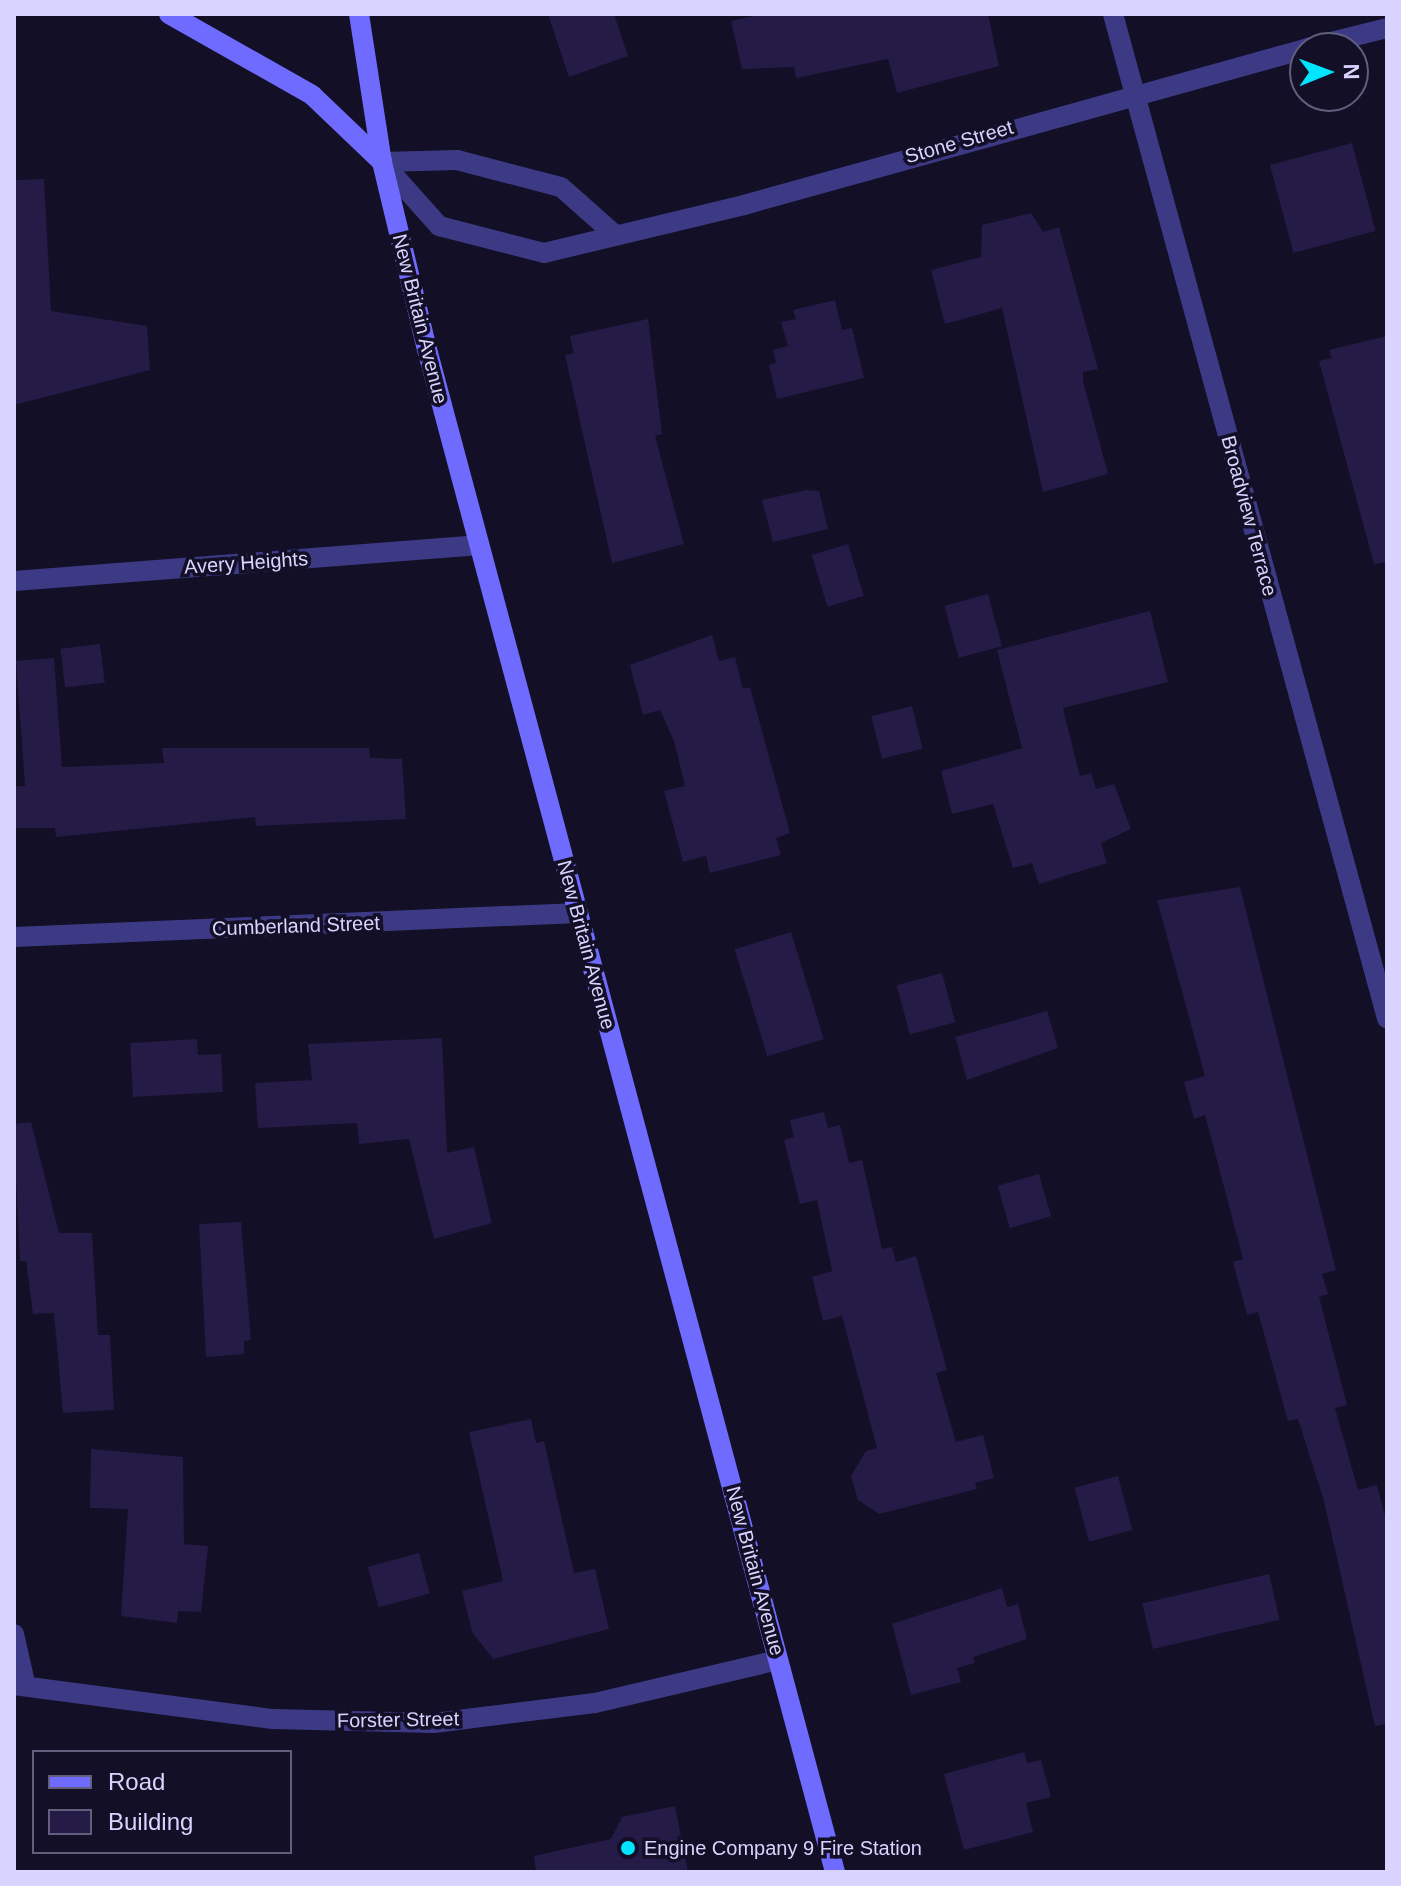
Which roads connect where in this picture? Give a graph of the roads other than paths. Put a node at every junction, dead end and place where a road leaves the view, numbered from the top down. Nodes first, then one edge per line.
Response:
1 (169, 14) edge
2 (359, 14) edge
3 (1113, 14) edge
4 (1289, 52) edge
5 (1132, 91) junction
6 (382, 162) junction
7 (613, 233) junction
8 (478, 545) junction
9 (14, 581) edge
10 (578, 913) junction
11 (14, 937) edge
12 (1387, 1018) edge
13 (14, 1634) edge
14 (778, 1660) junction
15 (19, 1684) edge
16 (835, 1872) edge

1 - 6 main road
2 - 6 main road, New Britain Avenue
3 - 5 street, Broadview Terrace
4 - 5 street, Stone Street
5 - 7 street, Stone Street
5 - 12 street, Broadview Terrace
6 - 7 street
6 - 7 street, Stone Street
6 - 8 main road, New Britain Avenue
8 - 9 street, Avery Heights
8 - 10 main road, New Britain Avenue
10 - 11 street, Cumberland Street
10 - 14 main road, New Britain Avenue
13 - 15 street
14 - 15 street, Forster Street
14 - 16 main road, New Britain Avenue

